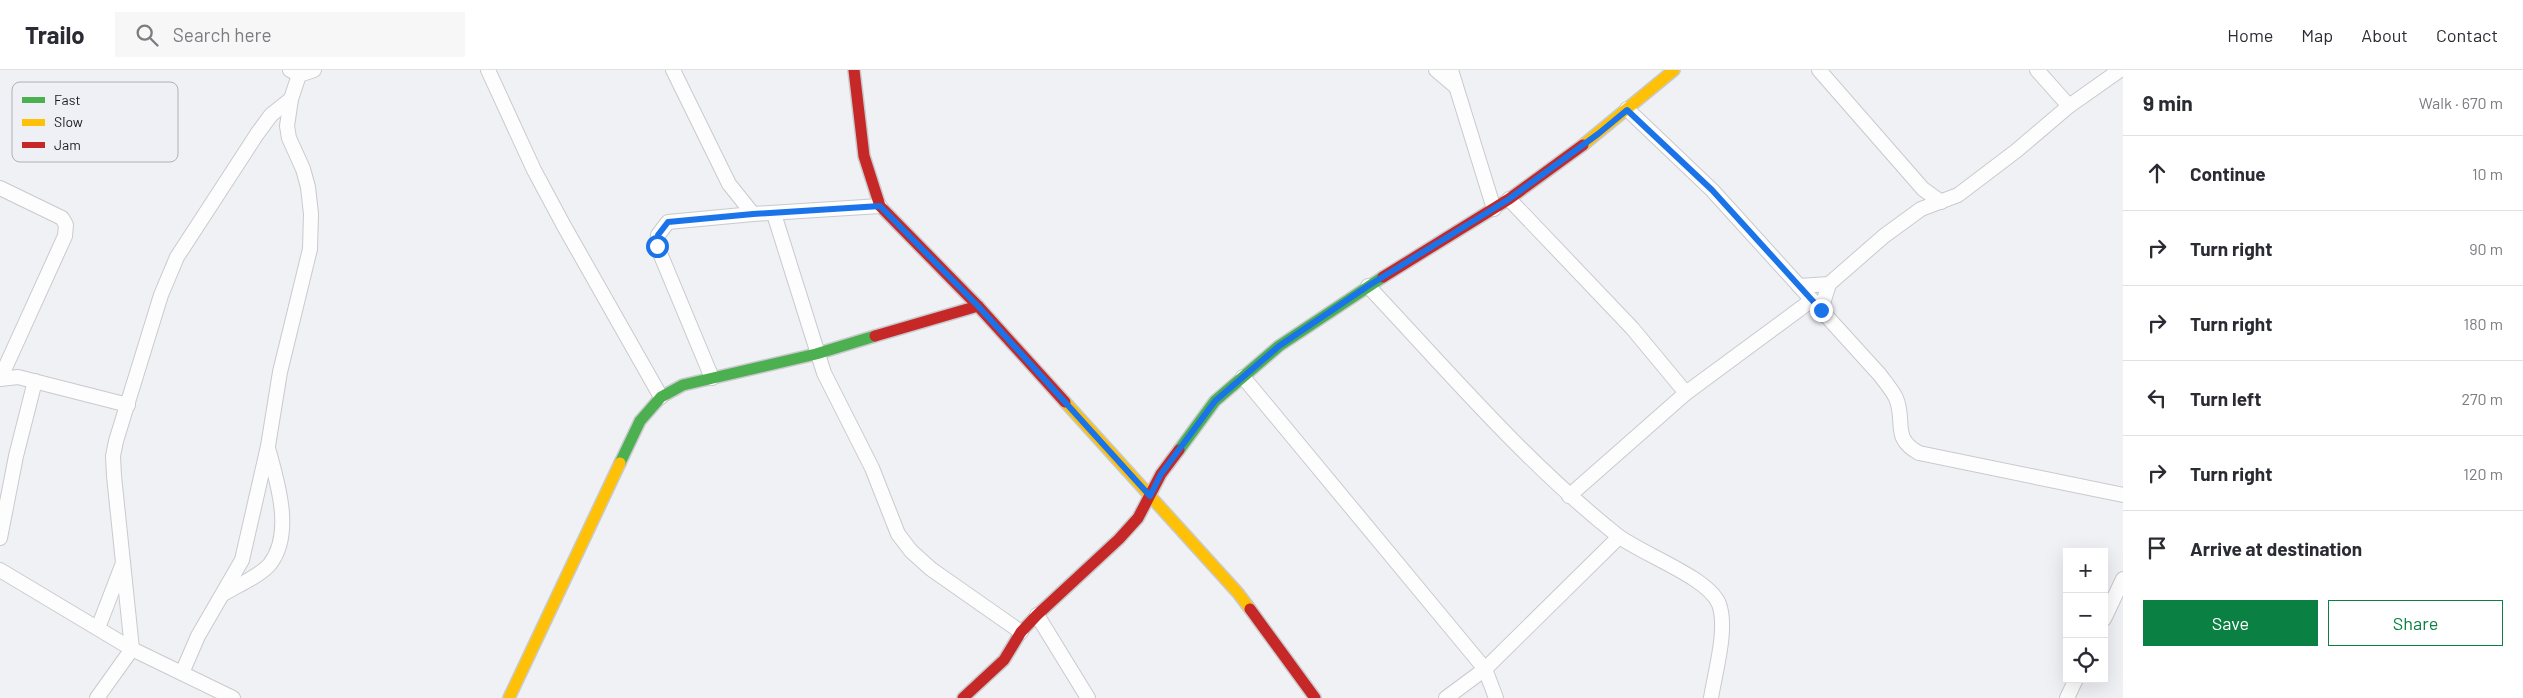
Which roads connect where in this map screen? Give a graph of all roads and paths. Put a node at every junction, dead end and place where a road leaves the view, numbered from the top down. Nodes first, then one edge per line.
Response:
1 (314, 70) edge
2 (488, 70) edge
3 (673, 70) edge
4 (854, 70) edge
5 (1436, 70) edge
6 (1451, 70) edge
7 (1674, 70) edge
8 (1819, 70) edge
9 (2036, 70) edge
10 (2120, 70) edge
11 (295, 72) edge
12 (1456, 87) junction
13 (291, 99) junction
14 (2069, 106) junction
15 (1627, 110) junction
16 (0, 188) edge
17 (1923, 189) junction
18 (1509, 199) junction
19 (1941, 202) junction
20 (880, 206) junction
21 (1494, 209) junction
22 (1921, 209) junction
23 (753, 214) junction
24 (774, 214) junction
25 (1829, 284) junction
26 (1368, 286) junction
27 (1799, 286) junction
28 (1816, 305) junction
29 (978, 306) junction
30 (816, 354) junction
31 (1243, 377) junction
32 (712, 378) junction
33 (35, 381) junction
34 (1686, 393) junction
35 (662, 397) junction
36 (128, 405) junction
37 (268, 446) junction
38 (2123, 495) edge
39 (1150, 496) junction
40 (1569, 496) junction
41 (1619, 537) junction
42 (0, 538) edge
43 (124, 560) junction
44 (0, 570) edge
45 (2123, 579) edge
46 (222, 595) junction
47 (2108, 611) edge
48 (1036, 615) junction
49 (98, 628) junction
50 (1021, 632) junction
51 (132, 649) junction
52 (1485, 669) junction
53 (182, 673) junction
54 (2074, 683) edge
55 (228, 697) edge
56 (97, 698) edge
57 (509, 698) edge
58 (963, 698) edge
59 (1088, 698) edge
60 (1315, 698) edge
61 (1446, 698) edge
62 (1496, 698) edge
63 (1711, 698) edge
64 (2067, 698) edge

1 - 11 street
2 - 35 street
3 - 23 street
4 - 20 street
5 - 12 street
6 - 12 street
7 - 15 street
8 - 17 street
9 - 14 street
10 - 14 street
11 - 13 street
12 - 21 street
13 - 36 street
13 - 37 street
14 - 19 street
15 - 18 street
15 - 27 street
16 - 33 street
17 - 19 street
17 - 22 street
18 - 21 street
18 - 34 street
19 - 22 street
20 - 24 street
20 - 29 street
21 - 26 street
22 - 25 street
23 - 24 street
23 - 32 street
24 - 30 street
25 - 27 street
25 - 28 street
26 - 31 street
26 - 40 street
27 - 28 street
28 - 34 street
28 - 38 street
29 - 30 street
29 - 39 street
30 - 32 street
30 - 50 street
31 - 39 street
31 - 52 street
32 - 35 street
33 - 36 street
33 - 42 street
34 - 40 street
35 - 57 street
36 - 43 street
37 - 46 street
37 - 46 street
39 - 48 street
39 - 60 street
40 - 41 street
41 - 52 street
41 - 63 street
43 - 49 street
43 - 51 street
44 - 49 street
45 - 47 street
46 - 53 street
48 - 50 street
48 - 59 street
49 - 51 street
50 - 58 street
51 - 53 street
51 - 56 street
52 - 61 street
52 - 62 street
53 - 55 street
54 - 64 street

